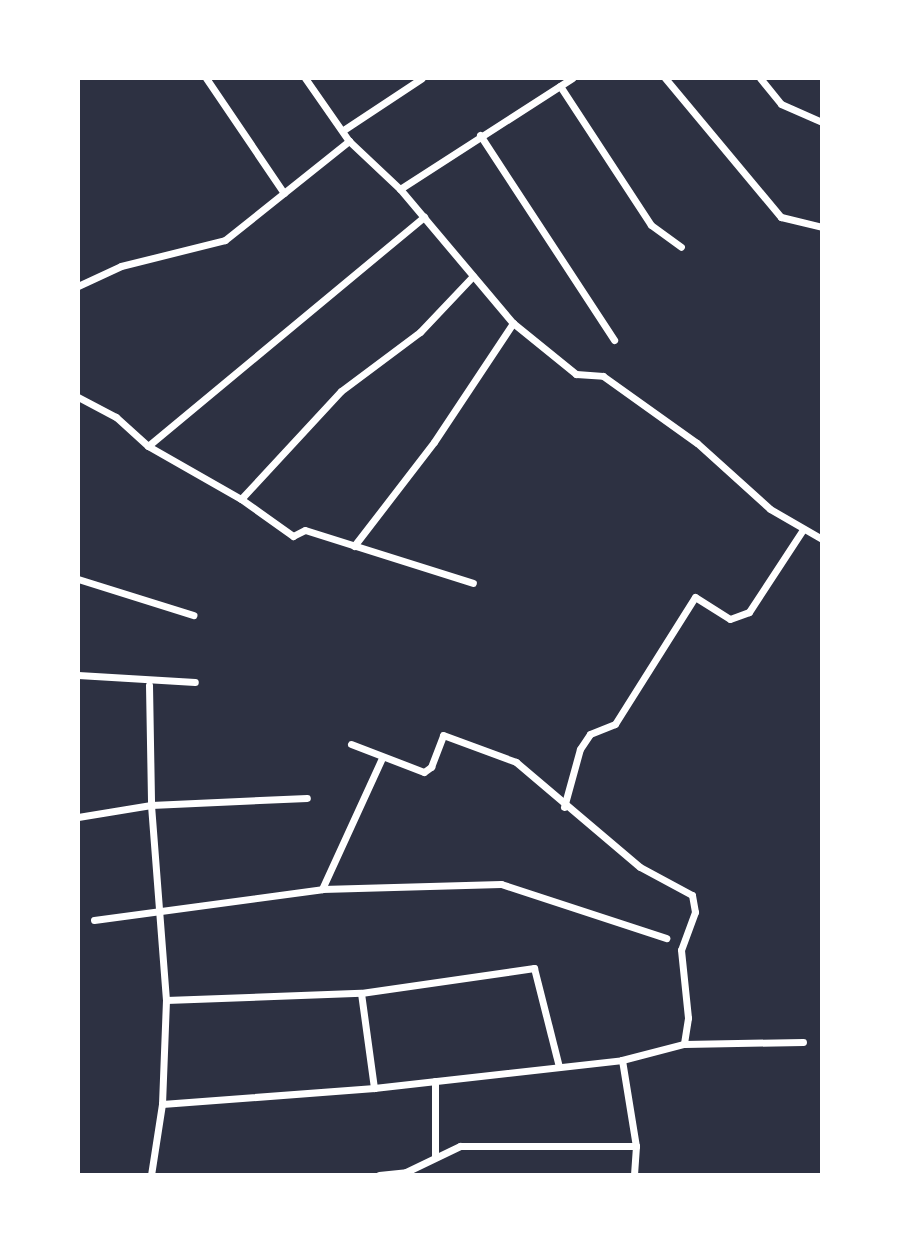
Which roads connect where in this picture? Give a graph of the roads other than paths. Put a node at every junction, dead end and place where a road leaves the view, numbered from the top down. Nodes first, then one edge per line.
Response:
1 (206, 78) edge
2 (305, 78) edge
3 (422, 78) edge
4 (572, 78) edge
5 (665, 78) edge
6 (760, 78) edge
7 (560, 86) junction
8 (822, 122) edge
9 (345, 129) junction
10 (480, 135) junction
11 (349, 141) junction
12 (400, 189) junction
13 (284, 193) junction
14 (424, 217) junction
15 (822, 227) edge
16 (681, 247) dead end
17 (473, 276) junction
18 (78, 286) edge
19 (513, 323) junction
20 (614, 340) dead end
21 (78, 397) edge
22 (148, 446) junction
23 (241, 499) junction
24 (802, 531) junction
25 (822, 539) edge
26 (354, 546) junction
27 (78, 579) edge
28 (473, 583) dead end
29 (193, 615) dead end
30 (78, 675) edge
31 (195, 682) dead end
32 (149, 685) dead end
33 (351, 744) dead end
34 (382, 758) junction
35 (307, 798) dead end
36 (151, 805) junction
37 (564, 807) junction
38 (78, 817) edge
39 (322, 889) junction
40 (159, 908) junction
41 (94, 920) dead end
42 (666, 938) dead end
43 (361, 993) junction
44 (166, 1000) junction
45 (803, 1042) dead end
46 (684, 1044) junction
47 (622, 1060) junction
48 (559, 1067) junction
49 (435, 1081) junction
50 (374, 1088) junction
51 (162, 1104) junction
52 (636, 1146) junction
53 (435, 1157) junction
54 (151, 1175) edge
55 (379, 1175) edge
56 (634, 1175) edge

1 - 13 street
2 - 9 street
3 - 9 street
4 - 7 street
5 - 15 street
6 - 8 street
7 - 10 street
7 - 16 street
9 - 11 street
10 - 12 street
10 - 20 street
11 - 12 street
11 - 13 street
12 - 14 street
13 - 18 street
14 - 17 street
14 - 22 street
17 - 19 street
17 - 23 street
19 - 24 street
19 - 26 street
21 - 22 street
22 - 23 street
23 - 26 street
24 - 25 street
24 - 37 street
26 - 28 street
27 - 29 street
30 - 31 street
32 - 36 street
33 - 34 street
34 - 37 street
34 - 39 street
35 - 36 street
36 - 38 street
36 - 40 street
37 - 46 street
39 - 40 street
39 - 42 street
40 - 41 street
40 - 44 street
43 - 44 street
43 - 48 street
43 - 50 street
44 - 51 street
45 - 46 street
46 - 47 street
47 - 48 street
47 - 52 street
48 - 49 street
49 - 50 street
49 - 53 street
50 - 51 street
51 - 54 street
52 - 53 street
52 - 56 street
53 - 55 street

